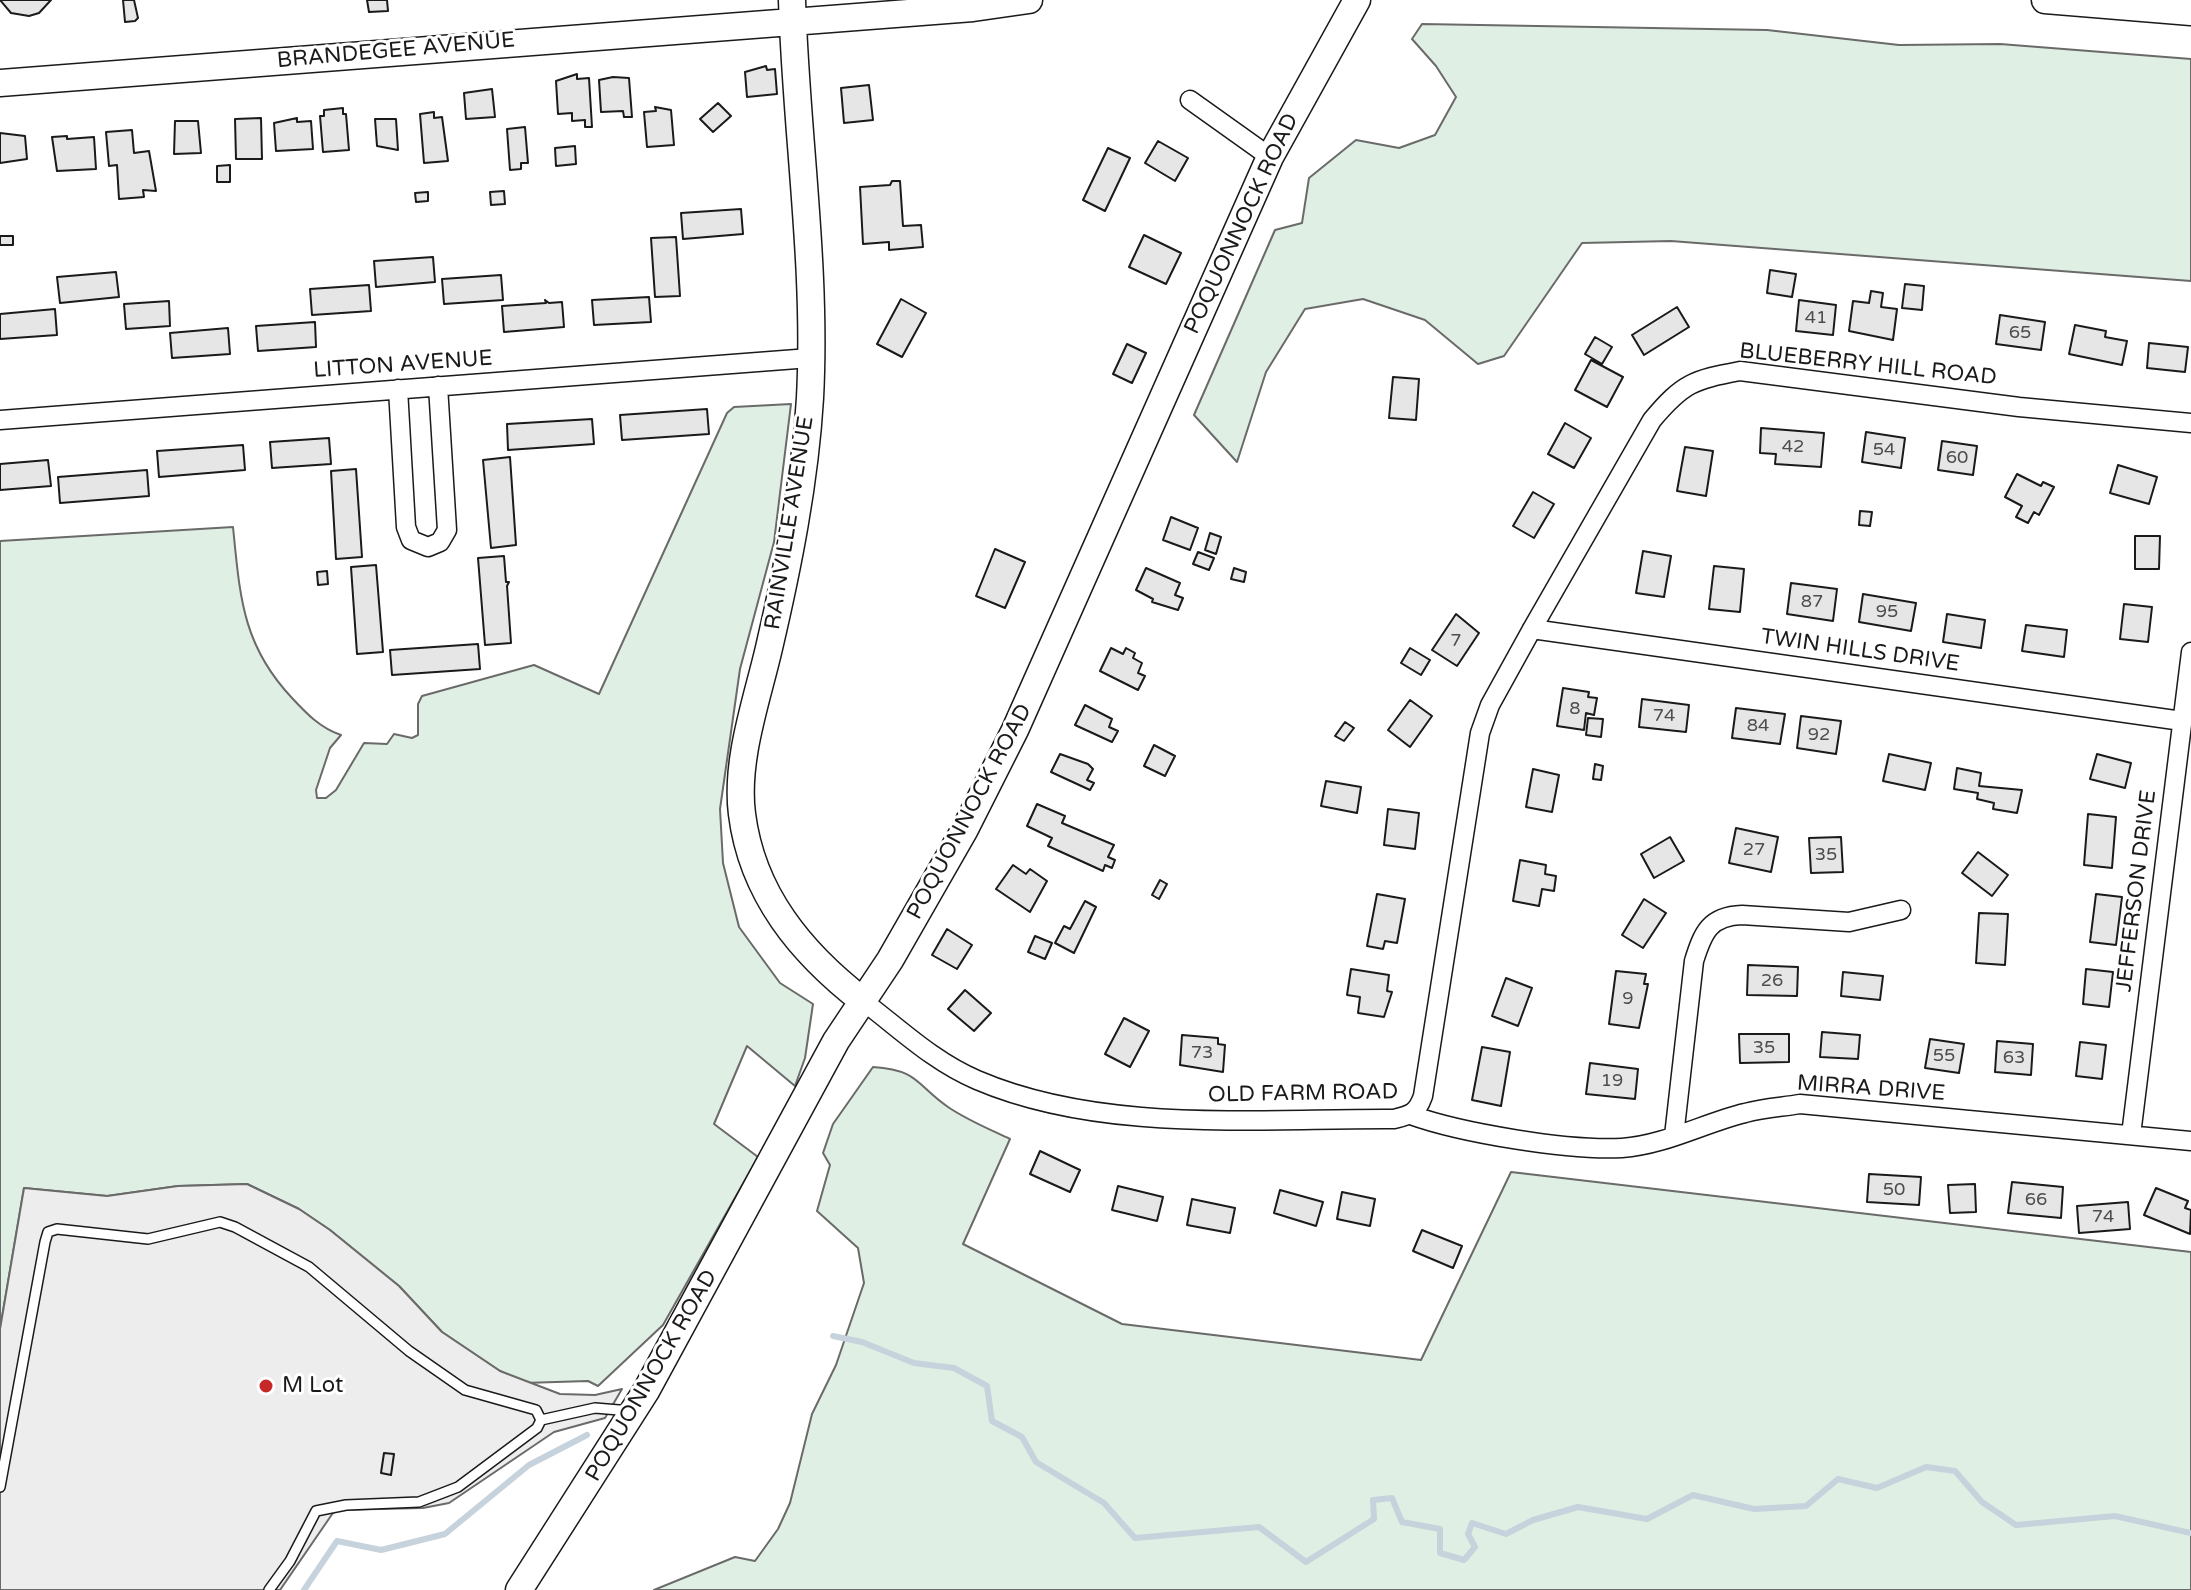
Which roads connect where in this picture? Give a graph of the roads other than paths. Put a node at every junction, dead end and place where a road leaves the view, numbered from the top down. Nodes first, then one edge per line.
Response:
1 (1029, 0) edge
2 (1357, 0) edge
3 (2045, 0) edge
4 (792, 10) edge
5 (2191, 12) edge
6 (0, 83) edge
7 (1190, 100) dead end
8 (1270, 157) junction
9 (810, 358) junction
10 (438, 386) junction
11 (398, 389) junction
12 (0, 420) edge
13 (2191, 423) edge
14 (1532, 629) junction
15 (2191, 652) edge
16 (2182, 721) junction
17 (1901, 910) dead end
18 (863, 1001) junction
19 (1411, 1115) junction
20 (2131, 1135) junction
21 (1674, 1136) junction
22 (2191, 1141) edge
23 (634, 1412) junction
24 (541, 1420) junction
25 (0, 1487) edge
26 (269, 1590) edge
27 (519, 1590) edge

1 - 4 main road, BRANDEGEE AVENUE
2 - 8 main road, POQUONNOCK ROAD
3 - 5 main road
4 - 6 main road, BRANDEGEE AVENUE
4 - 9 main road, RAINVILLE AVENUE
7 - 8 street
8 - 18 main road, POQUONNOCK ROAD
9 - 10 street, LITTON AVENUE
9 - 18 main road, RAINVILLE AVENUE
10 - 11 street, LITTON AVENUE
10 - 11 street
11 - 12 street, LITTON AVENUE
13 - 14 street, BLUEBERRY HILL ROAD
14 - 16 street, TWIN HILLS DRIVE
14 - 19 street, OLD FARM ROAD
15 - 16 street, JEFFERSON DRIVE
16 - 20 street, JEFFERSON DRIVE
17 - 21 street
18 - 19 street, OLD FARM ROAD
18 - 23 main road, POQUONNOCK ROAD
19 - 21 street, MIRRA DRIVE
20 - 21 street, MIRRA DRIVE
20 - 22 street, MIRRA DRIVE
23 - 24 lane
23 - 27 main road, POQUONNOCK ROAD
24 - 25 lane
24 - 26 lane

